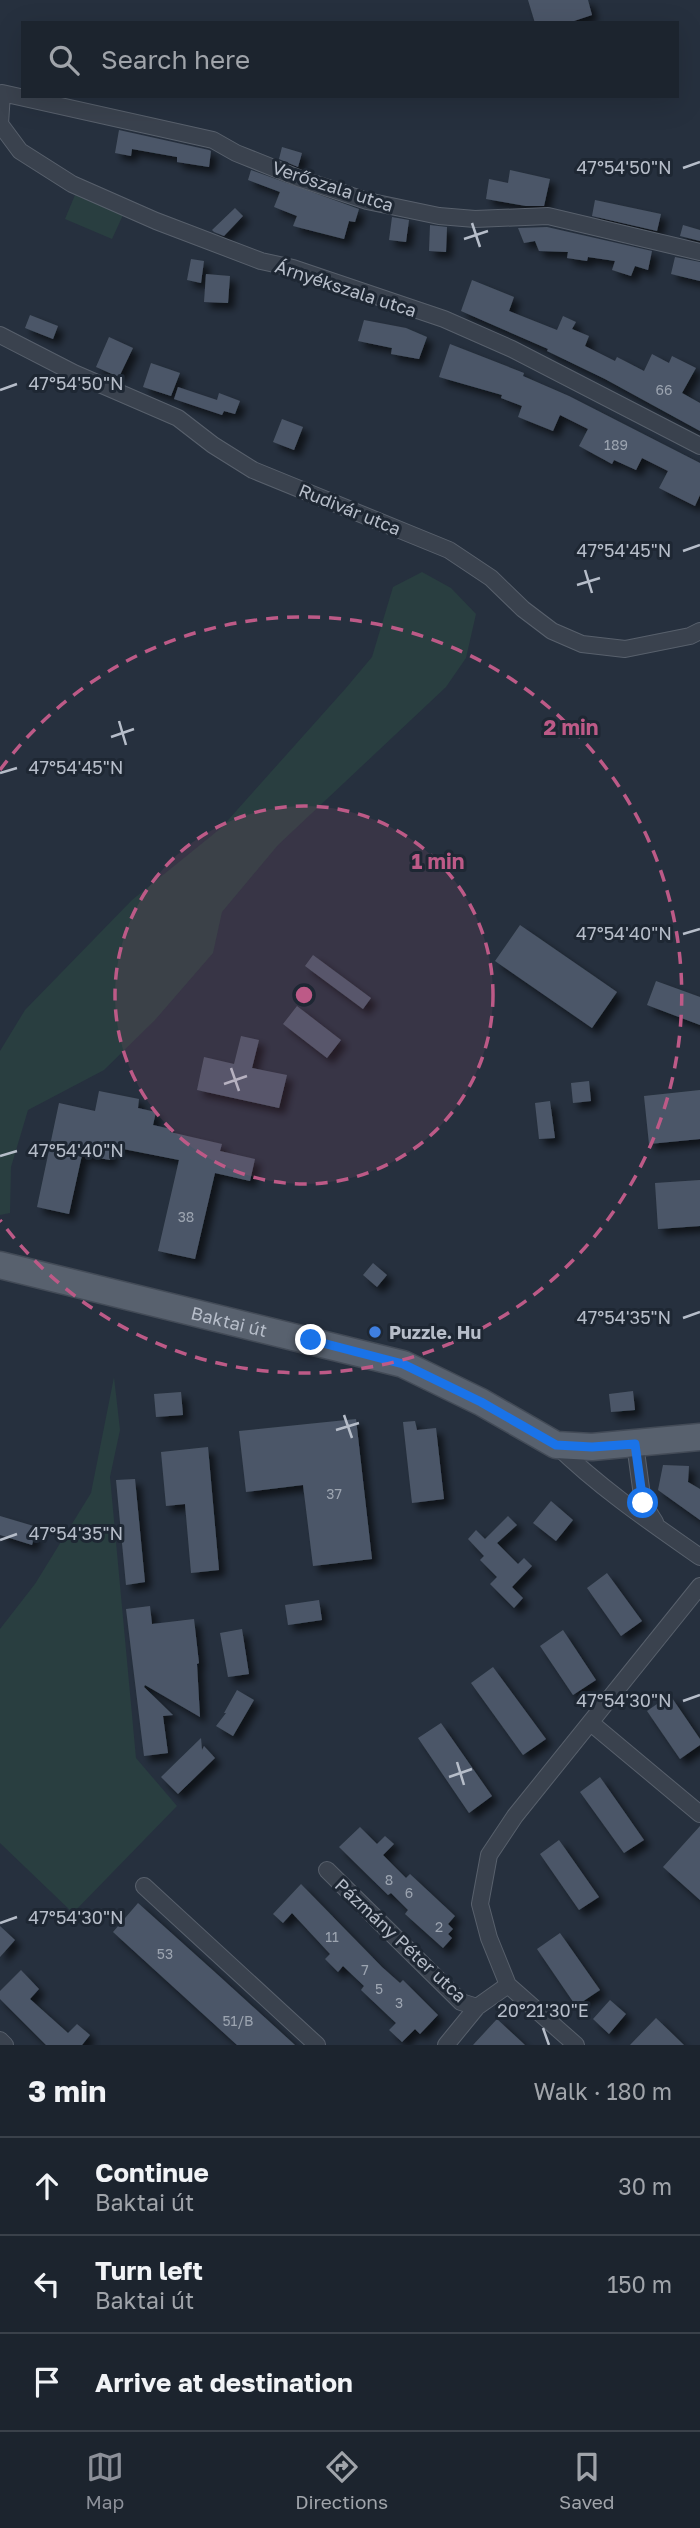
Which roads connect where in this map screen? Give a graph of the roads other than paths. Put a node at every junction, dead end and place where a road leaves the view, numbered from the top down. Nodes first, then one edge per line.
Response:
1 (21, 97) edge
2 (24, 98) edge
3 (1, 124) edge
4 (700, 252) edge
5 (0, 335) edge
6 (700, 446) edge
7 (700, 631) edge
8 (0, 1265) edge
9 (700, 1437) edge
10 (635, 1444) junction
11 (556, 1445) junction
12 (658, 1527) junction
13 (700, 1557) edge
14 (700, 1586) edge
15 (591, 1723) junction
16 (700, 1814) edge
17 (327, 1870) dead end
18 (144, 1886) dead end
19 (508, 1985) junction
20 (477, 2007) junction
21 (0, 2040) edge
22 (5, 2045) edge
23 (317, 2045) edge
24 (446, 2045) edge
25 (576, 2045) edge

1 - 3 street, Verőszala utca
2 - 4 street, Verőszala utca
3 - 6 street, Árnyékszala utca
5 - 7 street, Rudivár utca
8 - 11 main road, Baktai út
9 - 10 main road, Baktai út
10 - 11 main road, Baktai út
10 - 12 street
11 - 12 street
12 - 13 street
14 - 15 street
15 - 16 street
15 - 19 street
17 - 20 street, Pázmány Péter utca
18 - 23 street
19 - 20 street
19 - 25 street
20 - 24 street
21 - 22 street

